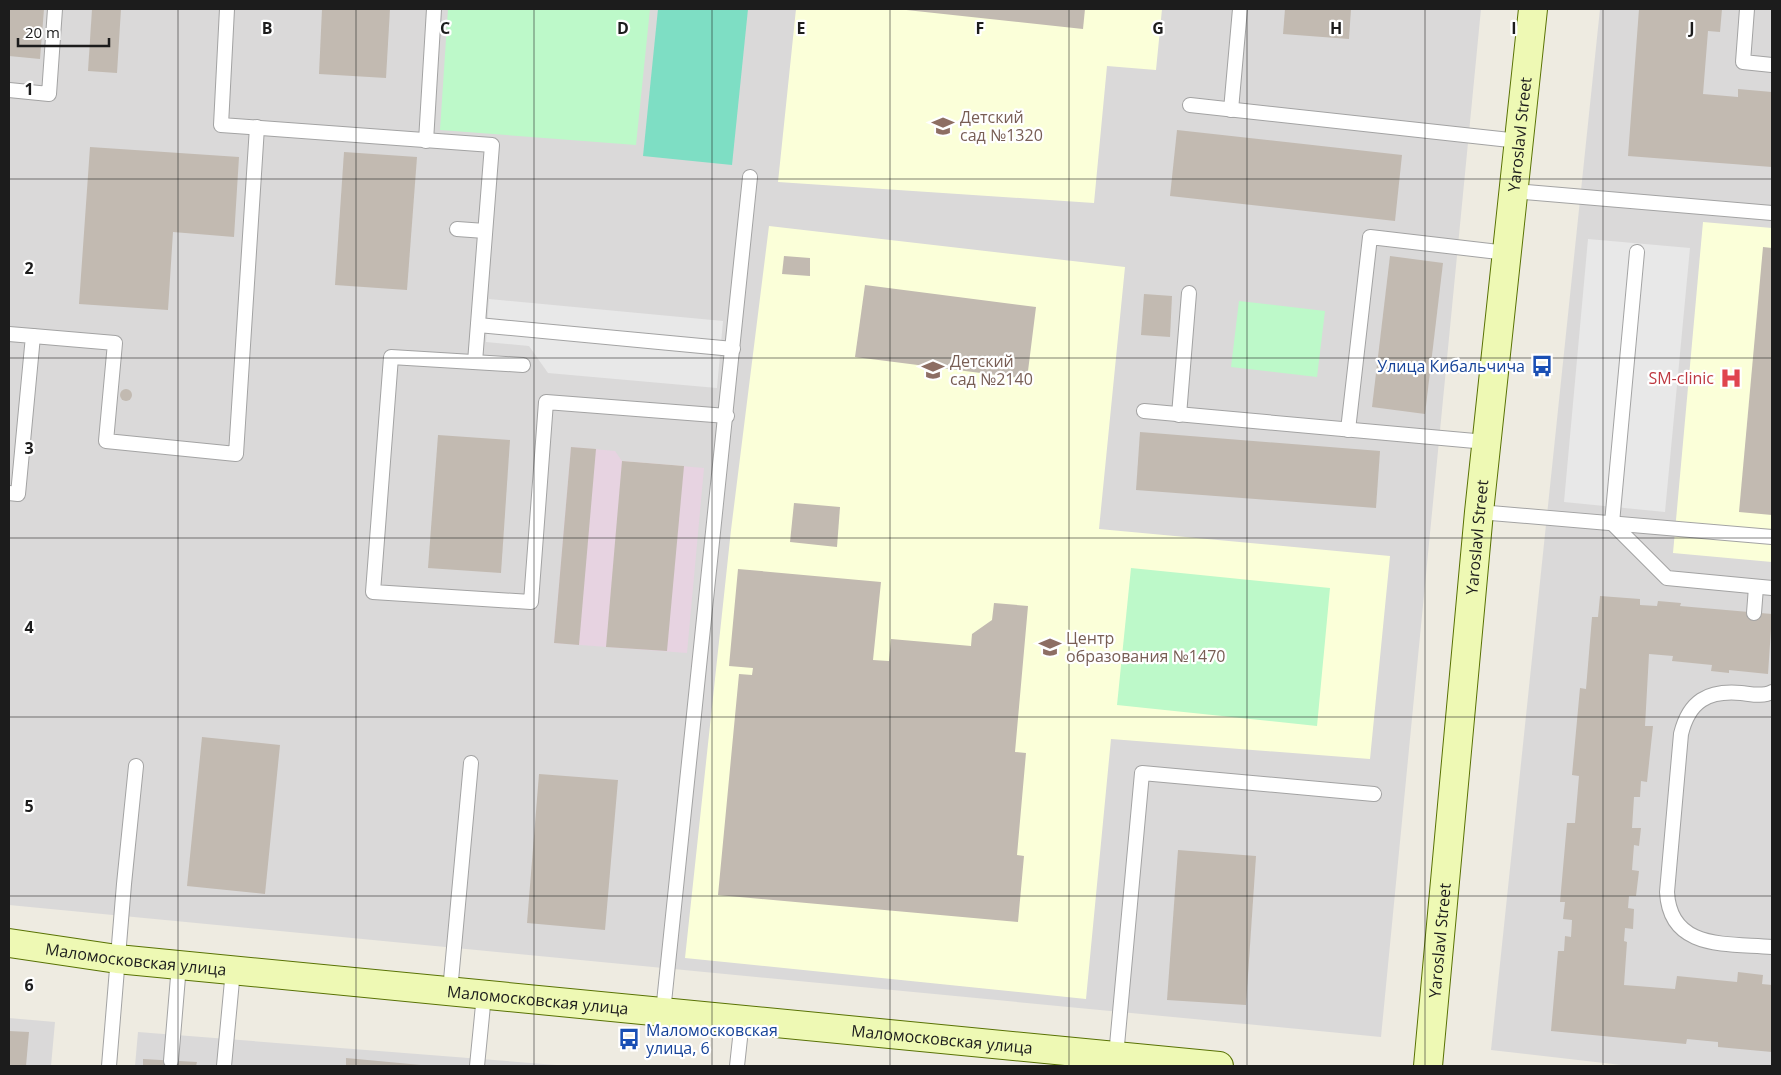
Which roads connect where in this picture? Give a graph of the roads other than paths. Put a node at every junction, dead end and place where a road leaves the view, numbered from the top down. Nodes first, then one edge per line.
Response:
1 (55, 9) edge
2 (228, 9) edge
3 (434, 9) edge
4 (1240, 9) edge
5 (1533, 9) edge
6 (1747, 9) edge
7 (1772, 65) edge
8 (9, 90) edge
9 (1190, 105) dead end
10 (1231, 110) junction
11 (257, 128) junction
12 (426, 141) junction
13 (1519, 141) junction
14 (750, 177) dead end
15 (1514, 191) junction
16 (1772, 213) edge
17 (457, 229) dead end
18 (485, 231) junction
19 (1637, 252) dead end
20 (1507, 253) junction
21 (1189, 293) dead end
22 (478, 325) junction
23 (9, 334) edge
24 (33, 336) junction
25 (733, 349) junction
26 (475, 362) junction
27 (523, 365) dead end
28 (1144, 411) dead end
29 (1179, 415) junction
30 (727, 416) junction
31 (1348, 430) junction
32 (1486, 442) junction
33 (9, 493) edge
34 (1479, 512) junction
35 (1612, 523) junction
36 (1772, 537) edge
37 (1756, 586) junction
38 (1772, 588) edge
39 (1754, 613) dead end
40 (1772, 692) edge
41 (471, 763) dead end
42 (136, 766) dead end
43 (1374, 794) dead end
44 (9, 943) edge
45 (1772, 947) edge
46 (117, 959) junction
47 (179, 965) junction
48 (233, 970) junction
49 (450, 992) junction
50 (484, 994) junction
51 (662, 1012) junction
52 (742, 1020) junction
53 (1116, 1056) junction
54 (171, 1061) dead end
55 (108, 1066) edge
56 (224, 1066) edge
57 (477, 1066) edge
58 (737, 1066) edge
59 (1219, 1066) edge
60 (1428, 1066) edge

1 - 8 lane
2 - 11 lane
3 - 12 lane
4 - 10 lane
5 - 13 street, Yaroslavl Street
6 - 7 lane
9 - 10 lane
10 - 13 lane
11 - 12 lane
11 - 24 lane
12 - 18 lane
13 - 15 street, Yaroslavl Street
14 - 25 lane
15 - 16 lane
15 - 20 street, Yaroslavl Street
17 - 18 lane
18 - 22 lane
19 - 35 lane
20 - 31 lane
20 - 32 street, Yaroslavl Street
21 - 29 lane
22 - 25 lane
22 - 26 lane
23 - 24 lane
24 - 33 lane
25 - 30 lane
26 - 27 lane
26 - 30 lane
28 - 29 lane
29 - 31 lane
30 - 51 lane
31 - 32 lane
32 - 34 street, Yaroslavl Street
34 - 35 lane
34 - 60 street, Yaroslavl Street
35 - 36 lane
35 - 37 lane
37 - 38 lane
37 - 39 lane
40 - 45 lane
41 - 49 lane
42 - 46 lane
43 - 53 lane
44 - 46 street, Маломосковская улица
46 - 47 street, Маломосковская улица
46 - 55 lane
47 - 48 street, Маломосковская улица
47 - 54 lane
48 - 49 street, Маломосковская улица
48 - 56 lane
49 - 50 street, Маломосковская улица
50 - 51 street, Маломосковская улица
50 - 57 lane
51 - 52 street, Маломосковская улица
52 - 53 street, Маломосковская улица
52 - 58 lane
53 - 59 street, Маломосковская улица

